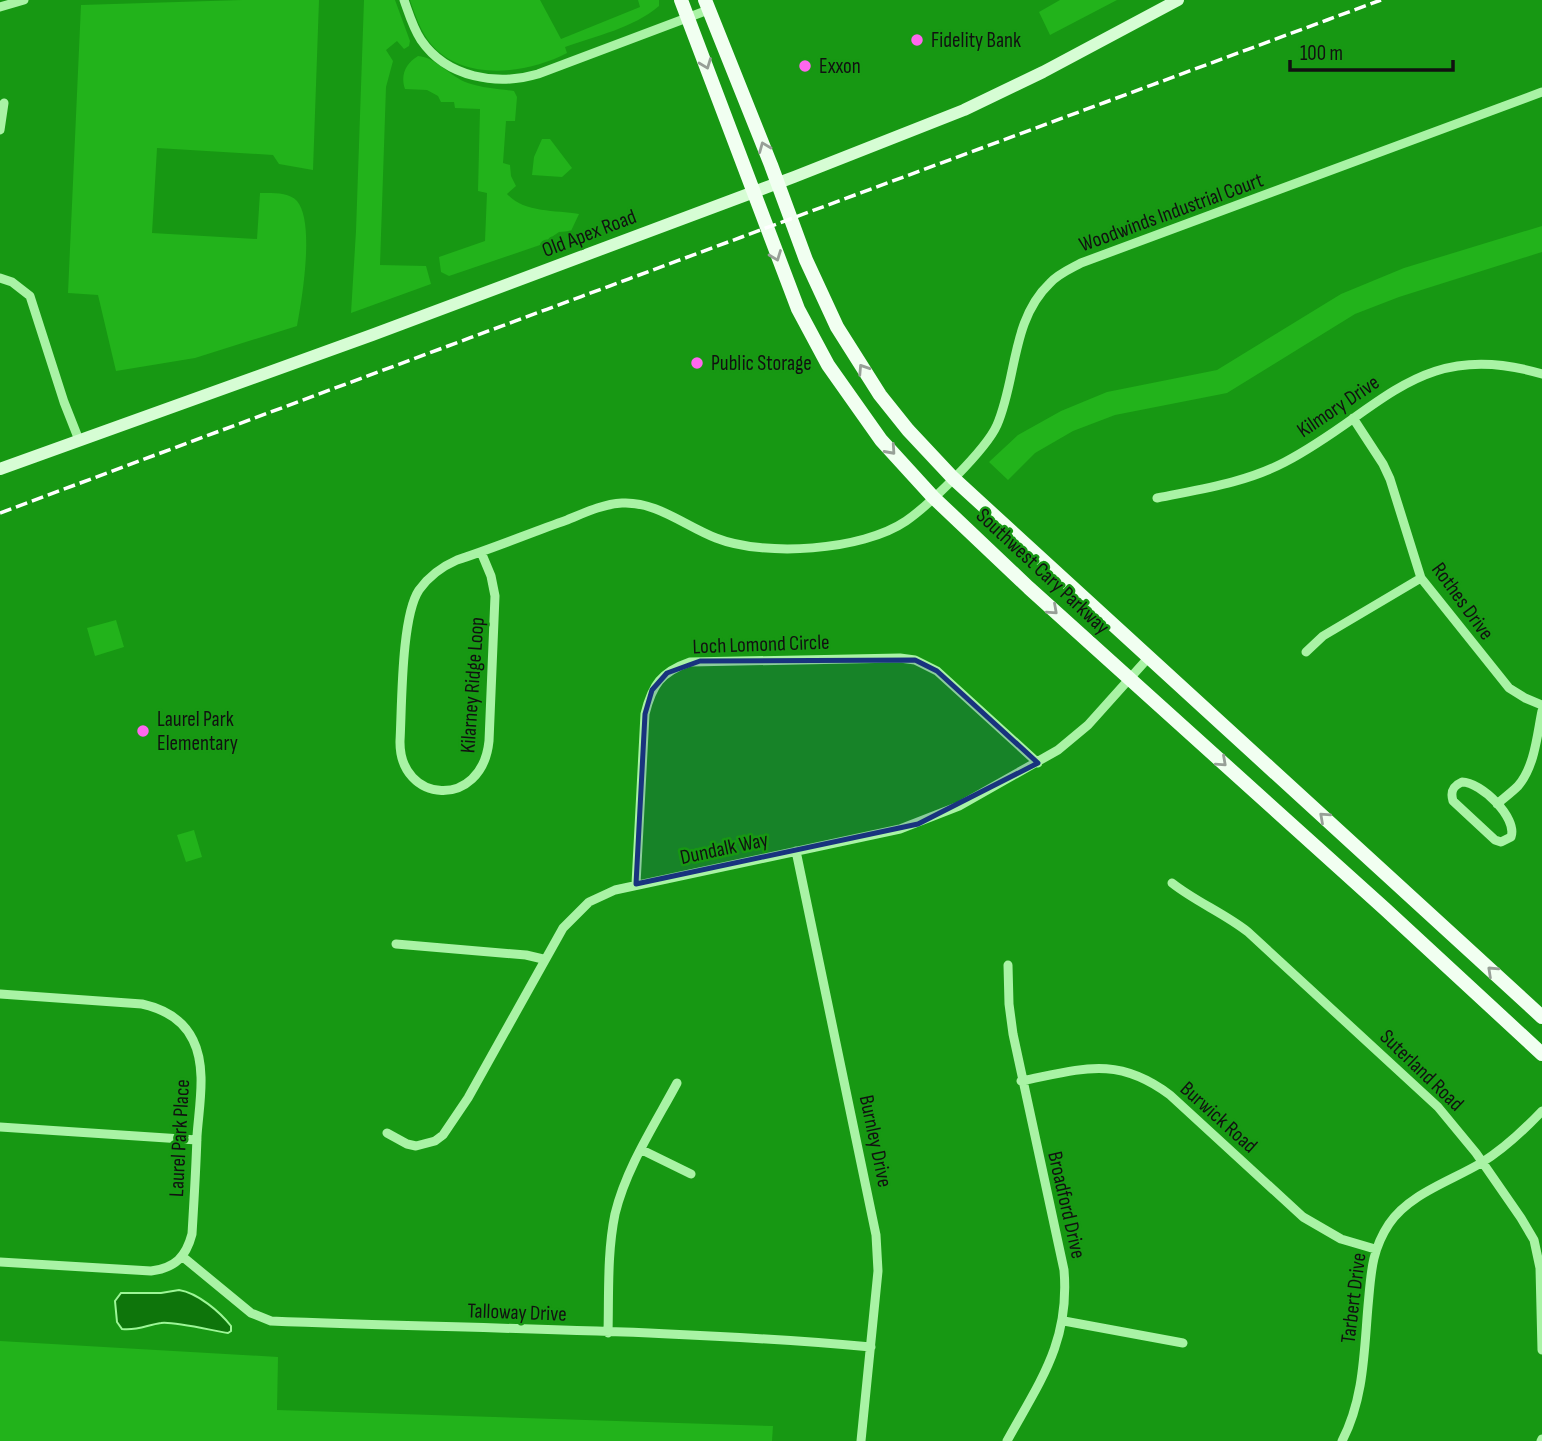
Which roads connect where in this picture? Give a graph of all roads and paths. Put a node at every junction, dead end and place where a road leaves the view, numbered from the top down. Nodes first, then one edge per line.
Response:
1 (24, 0) edge
2 (404, 0) edge
3 (681, 0) edge
4 (1178, 0) edge
5 (706, 5) edge
6 (0, 7) edge
7 (688, 17) junction
8 (1542, 92) edge
9 (4, 103) dead end
10 (0, 130) edge
11 (778, 183) junction
12 (755, 191) junction
13 (0, 278) edge
14 (1542, 374) edge
15 (1353, 418) junction
16 (79, 440) junction
17 (0, 469) edge
18 (953, 478) junction
19 (933, 497) junction
20 (1157, 498) dead end
21 (481, 552) junction
22 (1420, 578) junction
23 (1306, 652) dead end
24 (1149, 657) junction
25 (1130, 678) junction
26 (1542, 705) edge
27 (1542, 711) edge
28 (1038, 763) junction
29 (1497, 804) junction
30 (796, 851) junction
31 (1172, 883) dead end
32 (636, 884) junction
33 (396, 944) dead end
34 (543, 959) junction
35 (1008, 965) dead end
36 (0, 994) edge
37 (1542, 1017) edge
38 (1542, 1054) edge
39 (1021, 1081) junction
40 (677, 1083) dead end
41 (1542, 1111) edge
42 (0, 1127) edge
43 (387, 1133) dead end
44 (197, 1140) junction
45 (642, 1150) junction
46 (1481, 1163) junction
47 (691, 1174) dead end
48 (1375, 1249) junction
49 (183, 1257) junction
50 (0, 1262) edge
51 (1542, 1299) edge
52 (1063, 1321) junction
53 (608, 1333) junction
54 (1183, 1343) dead end
55 (871, 1347) junction
56 (1542, 1349) edge
57 (861, 1441) edge
58 (1007, 1441) edge
59 (1342, 1441) edge

1 - 6 street
2 - 7 street
3 - 7 main road, Southwest Cary Parkway
4 - 11 main road, Old Apex Road
5 - 7 street
11 -> 5 main road, Southwest Cary Parkway
7 -> 12 main road, Southwest Cary Parkway
8 - 18 street, Woodwinds Industrial Court
9 - 10 street
11 - 12 main road, Old Apex Road
18 -> 11 main road, Southwest Cary Parkway
12 - 16 main road, Old Apex Road
12 -> 19 main road, Southwest Cary Parkway
13 - 16 street
14 - 15 street, Kilmory Drive
15 - 20 street, Kilmory Drive
15 - 22 street, Rothes Drive
16 - 17 main road, Old Apex Road
18 - 19 street, Woodwinds Industrial Court
18 - 24 main road, Southwest Cary Parkway
19 - 21 street, Kilarney Ridge Loop
19 -> 25 main road, Southwest Cary Parkway
21 - 21 street, Kilarney Ridge Loop
22 - 23 street
22 - 26 street, Rothes Drive
24 - 25 street, Dundalk Way
37 -> 24 main road, Southwest Cary Parkway
25 - 28 street, Dundalk Way
25 -> 38 main road, Southwest Cary Parkway
27 - 29 street
28 - 30 street, Dundalk Way
28 - 32 street, Loch Lomond Circle
29 - 29 street
30 - 32 street, Dundalk Way
30 - 55 street, Burnley Drive
31 - 46 street, Suterland Road
32 - 34 street, Dundalk Way
33 - 34 street
34 - 43 street, Dundalk Way
35 - 39 street, Broadford Drive
36 - 44 street, Laurel Park Place
39 - 48 street, Burwick Road
39 - 52 street, Broadford Drive
40 - 45 street
41 - 46 street, Tarbert Drive
42 - 44 street
44 - 49 street, Laurel Park Place
45 - 47 street
45 - 53 street
46 - 48 street, Tarbert Drive
46 - 51 street, Suterland Road
48 - 59 street, Tarbert Drive
49 - 50 street
49 - 53 street, Talloway Drive
51 - 56 street, Suterland Road
52 - 54 street
52 - 58 street, Broadford Drive
53 - 55 street, Talloway Drive
55 - 57 street, Burnley Drive

